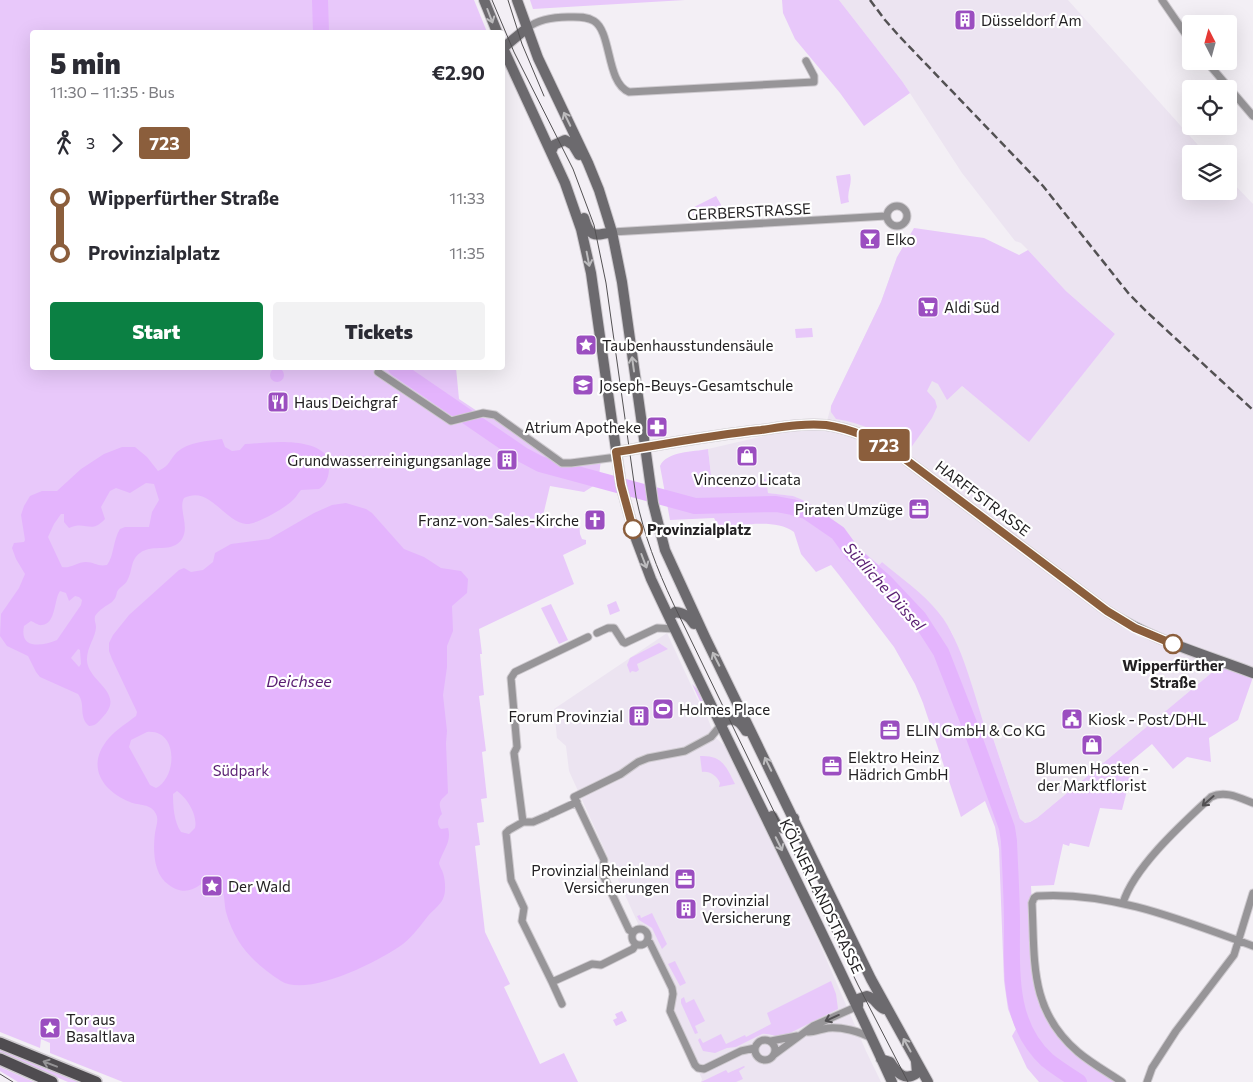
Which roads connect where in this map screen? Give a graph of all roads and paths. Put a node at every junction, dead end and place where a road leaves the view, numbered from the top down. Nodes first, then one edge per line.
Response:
1 (484, 0) edge
2 (518, 0) edge
3 (1162, 0) edge
4 (527, 28) junction
5 (1182, 29) edge
6 (496, 30) edge
7 (505, 45) edge
8 (505, 51) edge
9 (806, 61) dead end
10 (1214, 70) edge
11 (1253, 116) edge
12 (551, 152) junction
13 (588, 163) junction
14 (576, 212) junction
15 (886, 216) dead end
16 (612, 232) junction
17 (378, 372) dead end
18 (644, 447) junction
19 (617, 454) junction
20 (669, 617) junction
21 (657, 628) junction
22 (675, 629) junction
23 (597, 633) dead end
24 (705, 637) junction
25 (588, 638) dead end
26 (1253, 673) edge
27 (721, 725) junction
28 (712, 737) junction
29 (730, 744) junction
30 (758, 744) junction
31 (575, 799) junction
32 (758, 800) junction
33 (1253, 803) edge
34 (794, 818) junction
35 (523, 822) junction
36 (1253, 893) edge
37 (1123, 902) junction
38 (633, 932) junction
39 (647, 941) junction
40 (1238, 941) junction
41 (636, 944) junction
42 (1253, 946) edge
43 (552, 982) junction
44 (562, 1004) dead end
45 (858, 1006) junction
46 (888, 1010) junction
47 (808, 1032) junction
48 (800, 1036) junction
49 (871, 1038) junction
50 (771, 1041) junction
51 (0, 1043) edge
52 (755, 1048) junction
53 (775, 1054) junction
54 (0, 1059) edge
55 (881, 1059) junction
56 (916, 1061) junction
57 (52, 1082) edge
58 (96, 1082) edge
59 (892, 1082) edge
60 (928, 1082) edge
61 (1122, 1082) edge
62 (1147, 1082) edge

1 -> 6 main road
2 - 4 main road
3 - 5 street
4 - 7 main road
4 - 9 street
13 -> 4 main road
8 - 12 main road
10 - 11 street
12 - 13 main road
12 - 14 main road
13 - 16 main road, KÖLNER LANDSTRASSE
14 - 16 main road
14 -> 19 main road, KÖLNER LANDSTRASSE
15 - 16 street, GERBERSTRASSE
18 -> 16 main road, KÖLNER LANDSTRASSE
17 - 19 street
18 - 19 main road, HARFFSTRASSE
18 - 24 main road, KÖLNER LANDSTRASSE
18 - 26 main road, HARFFSTRASSE
19 -> 20 main road, KÖLNER LANDSTRASSE
20 - 21 street
20 - 22 main road, KÖLNER LANDSTRASSE
20 - 24 main road
21 - 22 street
21 - 23 street
22 - 27 main road, KÖLNER LANDSTRASSE
30 -> 24 main road, KÖLNER LANDSTRASSE
25 - 35 street
27 - 28 street
27 - 29 main road, KÖLNER LANDSTRASSE
27 - 30 main road, KÖLNER LANDSTRASSE
28 - 29 street
28 - 31 street
29 - 32 main road, KÖLNER LANDSTRASSE
34 -> 30 main road, KÖLNER LANDSTRASSE
31 - 35 street
31 - 38 street
32 - 34 main road, KÖLNER LANDSTRASSE
32 -> 45 main road, KÖLNER LANDSTRASSE
33 -> 37 street
34 - 46 main road, KÖLNER LANDSTRASSE
35 - 43 street
36 - 40 street
37 - 40 street
37 - 61 street
38 - 39 street
38 - 41 street
39 - 41 street
39 - 52 street
40 - 42 street
40 - 62 street
41 - 43 street
43 - 44 street
45 - 46 main road, KÖLNER LANDSTRASSE
45 -> 47 street
45 - 49 main road, KÖLNER LANDSTRASSE
56 -> 46 main road, KÖLNER LANDSTRASSE
47 - 48 street
47 - 49 street
48 - 50 street
48 - 53 street
49 - 55 main road, KÖLNER LANDSTRASSE
50 - 52 street
50 - 53 street
58 -> 51 main road
52 - 53 street
54 - 57 main road
55 - 56 main road, KÖLNER LANDSTRASSE
55 - 59 main road, KÖLNER LANDSTRASSE
56 - 60 main road, KÖLNER LANDSTRASSE

